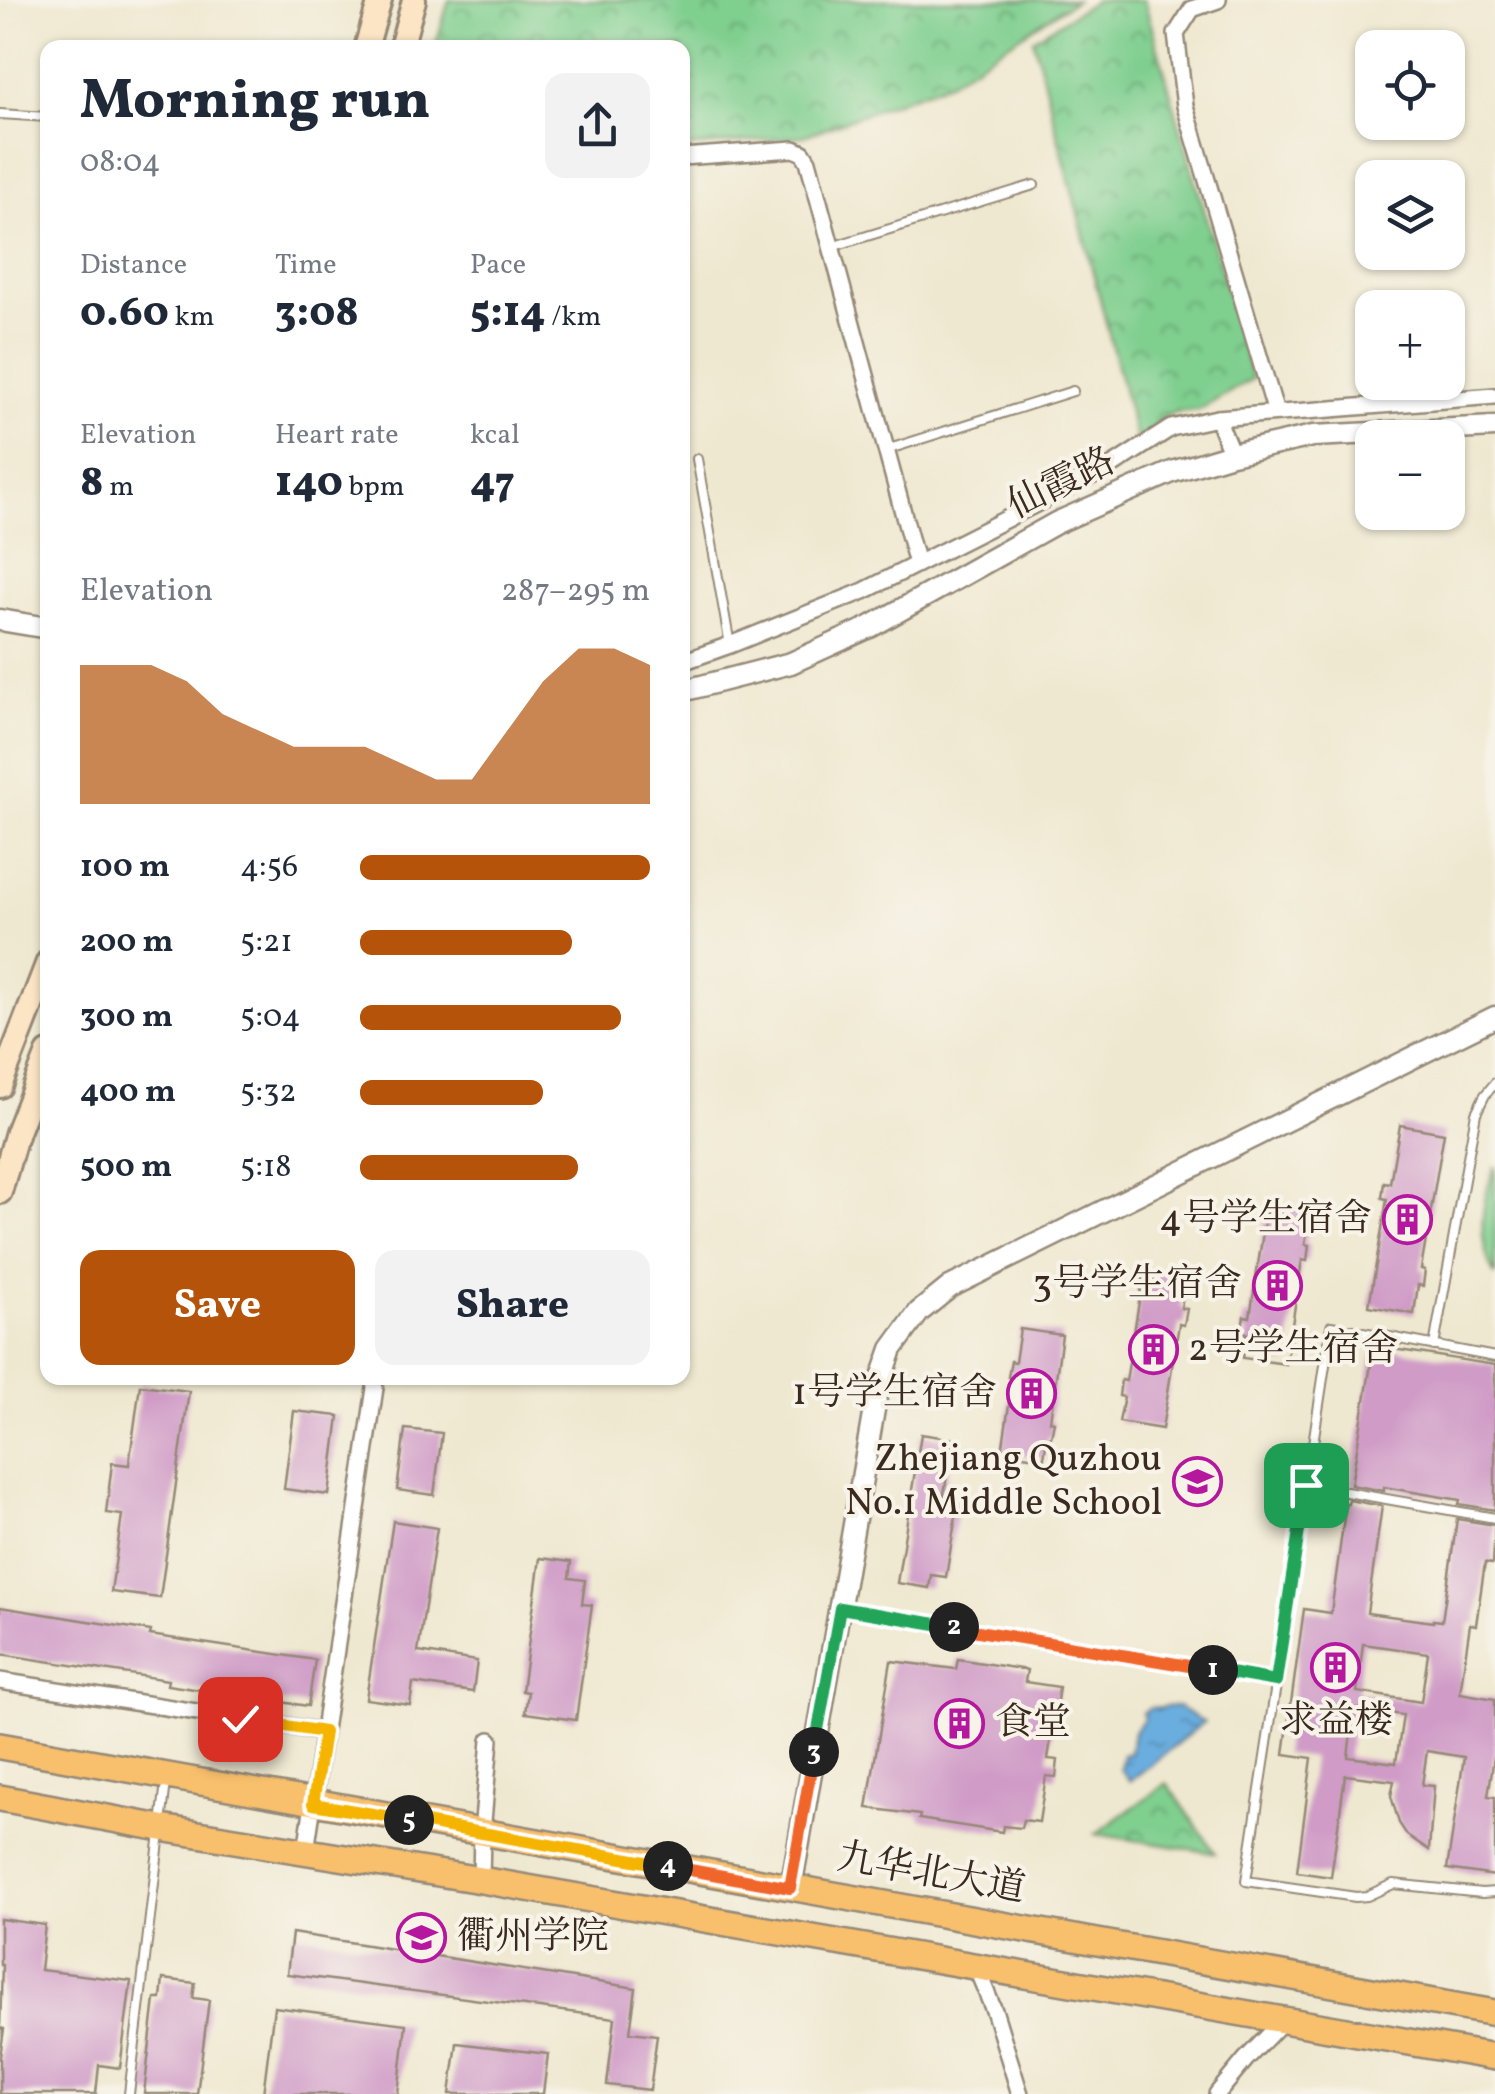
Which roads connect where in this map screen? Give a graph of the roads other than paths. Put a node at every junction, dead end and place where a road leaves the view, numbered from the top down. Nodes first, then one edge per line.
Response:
1 (380, 0) edge
2 (414, 0) edge
3 (1218, 0) edge
4 (368, 40) edge
5 (403, 40) edge
6 (0, 114) edge
7 (40, 116) edge
8 (690, 156) edge
9 (1034, 185) dead end
10 (831, 247) junction
11 (1072, 391) dead end
12 (1495, 396) edge
13 (1276, 414) junction
14 (1217, 418) junction
15 (1495, 427) edge
16 (886, 450) junction
17 (1232, 454) junction
18 (697, 459) dead end
19 (917, 564) junction
20 (0, 620) edge
21 (40, 627) edge
22 (730, 645) junction
23 (690, 659) edge
24 (690, 689) edge
25 (40, 983) edge
26 (1495, 1017) edge
27 (40, 1073) edge
28 (1495, 1083) edge
29 (0, 1089) edge
30 (28, 1103) junction
31 (0, 1192) edge
32 (1434, 1346) junction
33 (1495, 1357) edge
34 (375, 1388) dead end
35 (1306, 1485) junction
36 (1495, 1518) edge
37 (840, 1608) junction
38 (0, 1681) edge
39 (1276, 1681) junction
40 (324, 1732) junction
41 (490, 1740) dead end
42 (0, 1746) edge
43 (167, 1778) junction
44 (0, 1798) edge
45 (313, 1804) junction
46 (161, 1828) junction
47 (482, 1833) junction
48 (306, 1851) junction
49 (481, 1880) junction
50 (790, 1888) junction
51 (1495, 1892) edge
52 (976, 1967) junction
53 (1495, 2013) edge
54 (1283, 2020) junction
55 (1495, 2057) edge
56 (128, 2094) edge
57 (1020, 2094) edge
58 (1217, 2094) edge

1 - 4 main road
2 - 5 main road
3 - 13 street
6 - 7 lane
8 - 10 street
9 - 10 lane
10 - 16 street
11 - 16 lane
12 - 13 street
13 - 14 street
14 - 17 street
14 - 19 street
15 - 17 street, 仙霞路
16 - 19 street
17 - 24 street, 仙霞路
18 - 22 lane
19 - 22 street
20 - 21 street
22 - 23 street
25 - 29 main road
26 - 37 street
27 - 30 main road
28 - 32 lane
29 - 30 street
30 - 31 main road
32 - 33 lane
32 - 35 lane
34 - 40 street
35 - 36 lane
35 - 39 lane
37 - 39 lane
37 - 50 street
38 - 40 street
39 - 51 lane
40 - 45 street
41 - 47 street
42 - 43 main road, 九华北大道
43 - 45 main road, 九华北大道
43 - 46 lane
44 - 46 main road
45 - 47 main road, 九华北大道
45 - 48 street
46 - 48 main road
46 - 56 lane
47 - 49 street
47 - 50 main road, 九华北大道
48 - 49 main road
49 - 52 main road
50 - 53 main road, 九华北大道
52 - 54 main road
52 - 57 street
54 - 55 main road
54 - 58 street

